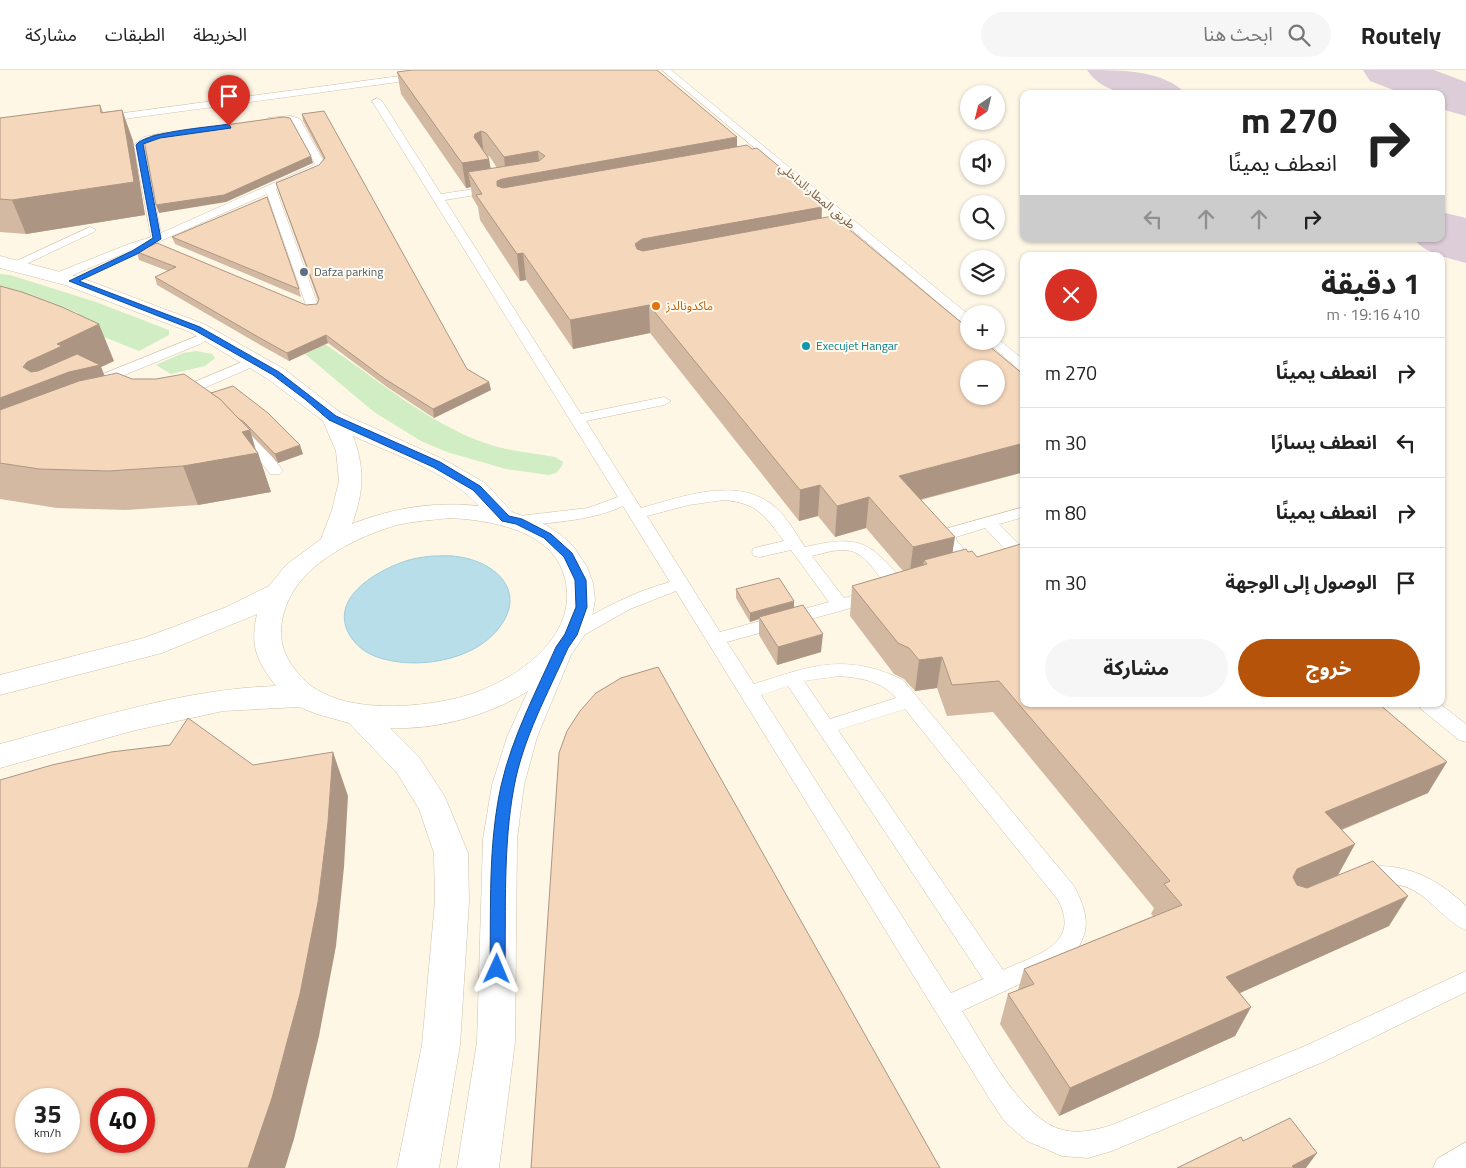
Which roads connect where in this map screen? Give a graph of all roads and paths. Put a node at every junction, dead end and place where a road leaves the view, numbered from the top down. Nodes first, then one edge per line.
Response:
1 (464, 70) edge
2 (666, 70) edge
3 (377, 101) dead end
4 (89, 120) edge
5 (256, 123) edge
6 (176, 133) edge
7 (499, 181) edge
8 (271, 188) junction
9 (438, 198) junction
10 (90, 230) edge
11 (859, 231) junction
12 (839, 234) edge
13 (154, 240) junction
14 (169, 248) edge
15 (8, 264) edge
16 (65, 279) junction
17 (297, 301) edge
18 (960, 315) edge
19 (204, 332) junction
20 (1003, 350) edge
21 (254, 361) junction
22 (1020, 364) edge
23 (180, 385) edge
24 (73, 392) edge
25 (664, 401) dead end
26 (333, 418) junction
27 (577, 419) junction
28 (227, 423) edge
29 (275, 471) dead end
30 (632, 506) junction
31 (1020, 513) edge
32 (512, 520) junction
33 (988, 522) junction
34 (332, 543) junction
35 (798, 549) junction
36 (760, 552) dead end
37 (1020, 553) edge
38 (1020, 556) edge
39 (973, 569) junction
40 (955, 574) edge
41 (681, 584) junction
42 (918, 584) edge
43 (900, 588) junction
44 (277, 593) junction
45 (840, 605) junction
46 (716, 639) junction
47 (567, 641) junction
48 (793, 679) junction
49 (0, 685) edge
50 (748, 692) junction
51 (304, 696) junction
52 (910, 700) junction
53 (1432, 707) edge
54 (359, 715) junction
55 (826, 727) junction
56 (1466, 735) edge
57 (0, 756) edge
58 (1348, 883) edge
59 (1466, 920) edge
60 (1466, 981) edge
61 (999, 983) junction
62 (946, 1007) junction
63 (1466, 1155) edge
64 (418, 1168) edge
65 (478, 1168) edge
66 (1446, 1168) edge

1 - 4 lane
2 - 11 lane, طريق المطار الداخلي
3 - 9 lane
5 - 8 lane
6 - 13 lane
7 - 9 lane
8 - 13 lane
8 - 17 lane
9 - 27 lane
10 - 15 lane
11 - 12 lane
11 - 18 lane, طريق المطار الداخلي
13 - 14 lane
13 - 16 lane
15 - 16 street
16 - 19 street
19 - 21 street
19 - 24 lane
20 - 22 lane
21 - 23 lane
21 - 26 street
25 - 27 lane
26 - 32 street
26 - 34 street
27 - 30 lane
28 - 29 lane
30 - 32 lane
30 - 35 lane
30 - 41 lane
31 - 33 lane
32 - 34 street
32 - 47 street
33 - 37 lane
33 - 39 lane
34 - 44 street
35 - 36 lane
35 - 43 lane
35 - 45 lane
38 - 39 lane
39 - 40 lane
41 - 46 lane
41 - 47 lane
42 - 43 lane
43 - 45 lane
44 - 49 street
44 - 51 street
45 - 46 lane
46 - 50 lane
47 - 54 street
47 - 65 street
48 - 50 lane
48 - 52 lane
48 - 55 lane
50 - 62 lane
51 - 54 street
51 - 57 street
52 - 55 lane
52 - 61 lane
53 - 56 lane
54 - 64 street
55 - 61 lane
58 - 59 lane
60 - 62 lane
61 - 62 lane
63 - 66 lane

